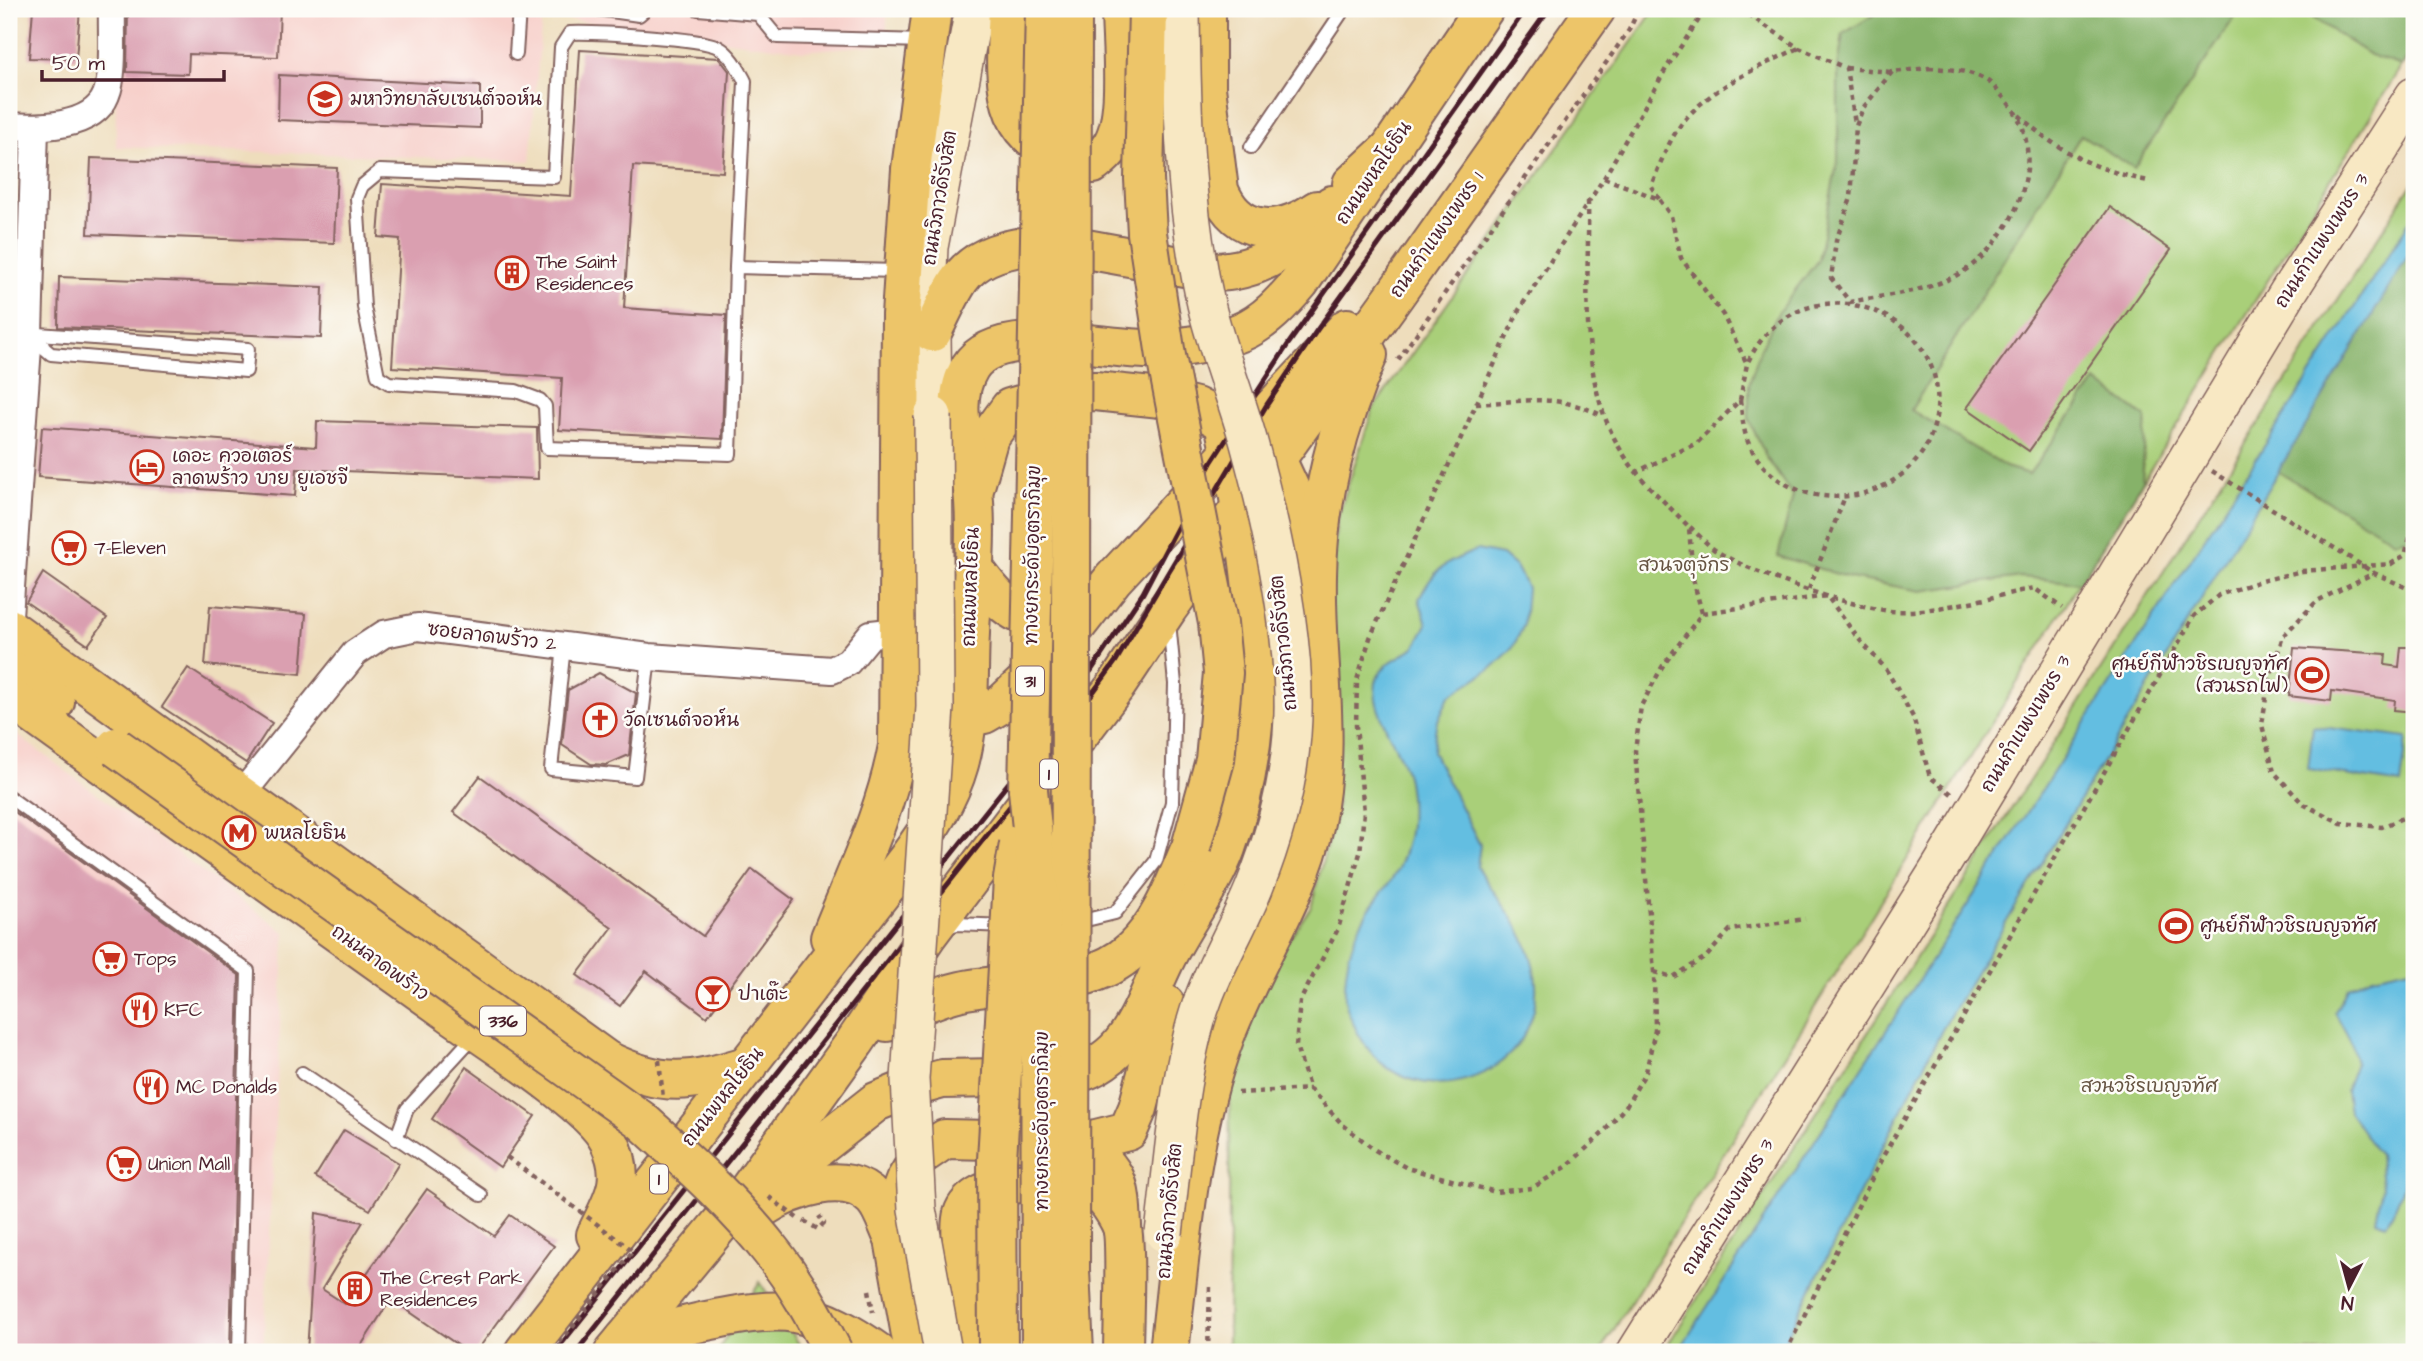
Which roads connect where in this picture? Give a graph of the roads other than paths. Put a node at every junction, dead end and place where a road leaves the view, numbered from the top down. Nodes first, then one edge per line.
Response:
1 (112, 9) edge
2 (519, 9) edge
3 (597, 9) edge
4 (646, 9) edge
5 (698, 9) edge
6 (974, 9) edge
7 (1008, 9) edge
8 (1030, 9) edge
9 (1045, 9) edge
10 (1072, 9) edge
11 (1096, 9) edge
12 (1121, 9) edge
13 (1148, 9) edge
14 (1181, 9) edge
15 (1206, 9) edge
16 (1344, 9) edge
17 (1595, 9) edge
18 (1474, 12) edge
19 (930, 25) edge
20 (516, 54) dead end
21 (1206, 88) junction
22 (2414, 96) edge
23 (22, 127) edge
24 (1394, 145) junction
25 (1251, 147) dead end
26 (1093, 164) junction
27 (1352, 184) junction
28 (736, 267) junction
29 (904, 271) junction
30 (1395, 295) junction
31 (932, 332) junction
32 (34, 333) junction
33 (1239, 333) junction
34 (1095, 391) junction
35 (1234, 437) junction
36 (1276, 459) junction
37 (973, 492) junction
38 (1242, 506) junction
39 (973, 568) junction
40 (1317, 574) junction
41 (1113, 579) junction
42 (1168, 608) junction
43 (9, 616) edge
44 (9, 628) edge
45 (899, 644) junction
46 (564, 646) junction
47 (649, 657) junction
48 (969, 661) junction
49 (9, 668) edge
50 (9, 697) edge
51 (926, 706) junction
52 (967, 717) junction
53 (898, 746) junction
54 (1322, 747) junction
55 (1028, 790) junction
56 (241, 796) junction
57 (9, 797) edge
58 (928, 934) junction
59 (813, 980) junction
60 (478, 1032) junction
61 (578, 1039) junction
62 (1126, 1041) junction
63 (855, 1042) junction
64 (749, 1065) junction
65 (302, 1073) dead end
66 (1146, 1073) junction
67 (543, 1080) junction
68 (396, 1139) junction
69 (1084, 1142) junction
70 (746, 1193) junction
71 (481, 1195) dead end
72 (1122, 1227) junction
73 (894, 1239) junction
74 (700, 1249) junction
75 (569, 1294) junction
76 (621, 1348) edge
77 (239, 1352) edge
78 (524, 1352) edge
79 (833, 1352) edge
80 (877, 1352) edge
81 (914, 1352) edge
82 (943, 1352) edge
83 (981, 1352) edge
84 (998, 1352) edge
85 (1017, 1352) edge
86 (1041, 1352) edge
87 (1074, 1352) edge
88 (1095, 1352) edge
89 (1123, 1352) edge
90 (1161, 1352) edge
91 (1169, 1352) edge
92 (1636, 1352) edge

1 - 23 street
2 - 20 lane
3 - 4 lane
5 - 19 lane
6 - 31 main road, ถนนวิภาวดีรังสิต
7 - 26 main road
8 - 85 main road, 31, bridge
9 - 55 main road, ทางยกระดับอุตราภิมุข / 31, bridge
10 - 87 main road, ทางยกระดับอุตราภิมุข / 31, bridge
11 - 88 main road
12 - 26 main road
13 - 63 main road, bridge
14 - 90 main road, ถนนวิภาวดีรังสิต, bridge
15 - 21 main road
16 - 25 lane
17 - 30 main road, ถนนกำแพงเพชร 1
18 - 24 main road, ถนนพหลโยธิน
19 - 29 main road
21 - 26 main road
21 - 27 main road
22 - 92 main road, ถนนกำแพงเพชร 3
23 - 32 street
24 - 27 main road
24 - 33 main road, ถนนพหลโยธิน
27 - 31 main road
28 - 28 lane
28 - 29 lane
29 - 45 main road
30 - 35 main road
30 - 36 main road, ถนนกำแพงเพชร 1
30 - 40 main road
31 - 82 main road, ถนนวิภาวดีรังสิต, bridge
32 - 32 lane
32 - 43 street
33 - 34 main road
33 - 37 main road, ถนนพหลโยธิน
34 - 35 main road
34 - 37 main road
35 - 36 main road
35 - 38 main road
35 - 41 main road
36 - 38 main road, ถนนกำแพงเพชร 1
36 - 40 main road
37 - 39 main road, ถนนพหลโยธิน / 1
38 - 42 main road, 1
38 - 62 main road
39 - 41 main road
39 - 48 main road, ถนนพหลโยธิน / 1
40 - 54 main road
41 - 52 main road
42 - 58 main road, 1
42 - 58 lane
44 - 56 main road
45 - 47 street, ซอยลาดพร้าว 2
45 - 51 main road
45 - 53 main road
46 - 47 street, ซอยลาดพร้าว 2
46 - 47 lane
46 - 56 street, ซอยลาดพร้าว 2
48 - 51 main road
48 - 52 main road, ถนนพหลโยธิน / 1
49 - 79 main road, 336, bridge
50 - 60 main road, ถนนลาดพร้าว
51 - 52 main road
51 - 53 main road
52 - 59 main road, ถนนพหลโยธิน / 1
53 - 59 main road
54 - 66 main road
54 - 91 main road
55 - 84 main road, bridge
55 - 86 main road, ทางยกระดับอุตราภิมุข / 31, bridge
56 - 61 main road
57 - 77 lane
58 - 63 main road, 1
59 - 64 main road, ถนนพหลโยธิน / 1
60 - 67 main road, ถนนลาดพร้าว
60 - 68 lane
61 - 64 main road
61 - 67 main road
62 - 66 main road
62 - 70 main road
63 - 70 main road, 1
64 - 75 main road, ถนนพหลโยธิน / 1
65 - 68 lane
66 - 69 main road
67 - 75 main road, ถนนลาดพร้าว
68 - 71 lane
69 - 72 main road
69 - 73 main road
70 - 74 main road, 1
72 - 83 main road
72 - 89 main road
73 - 74 main road
73 - 81 main road
74 - 76 main road, 1
75 - 78 main road, ถนนพหลโยธิน / 1
76 - 80 main road

